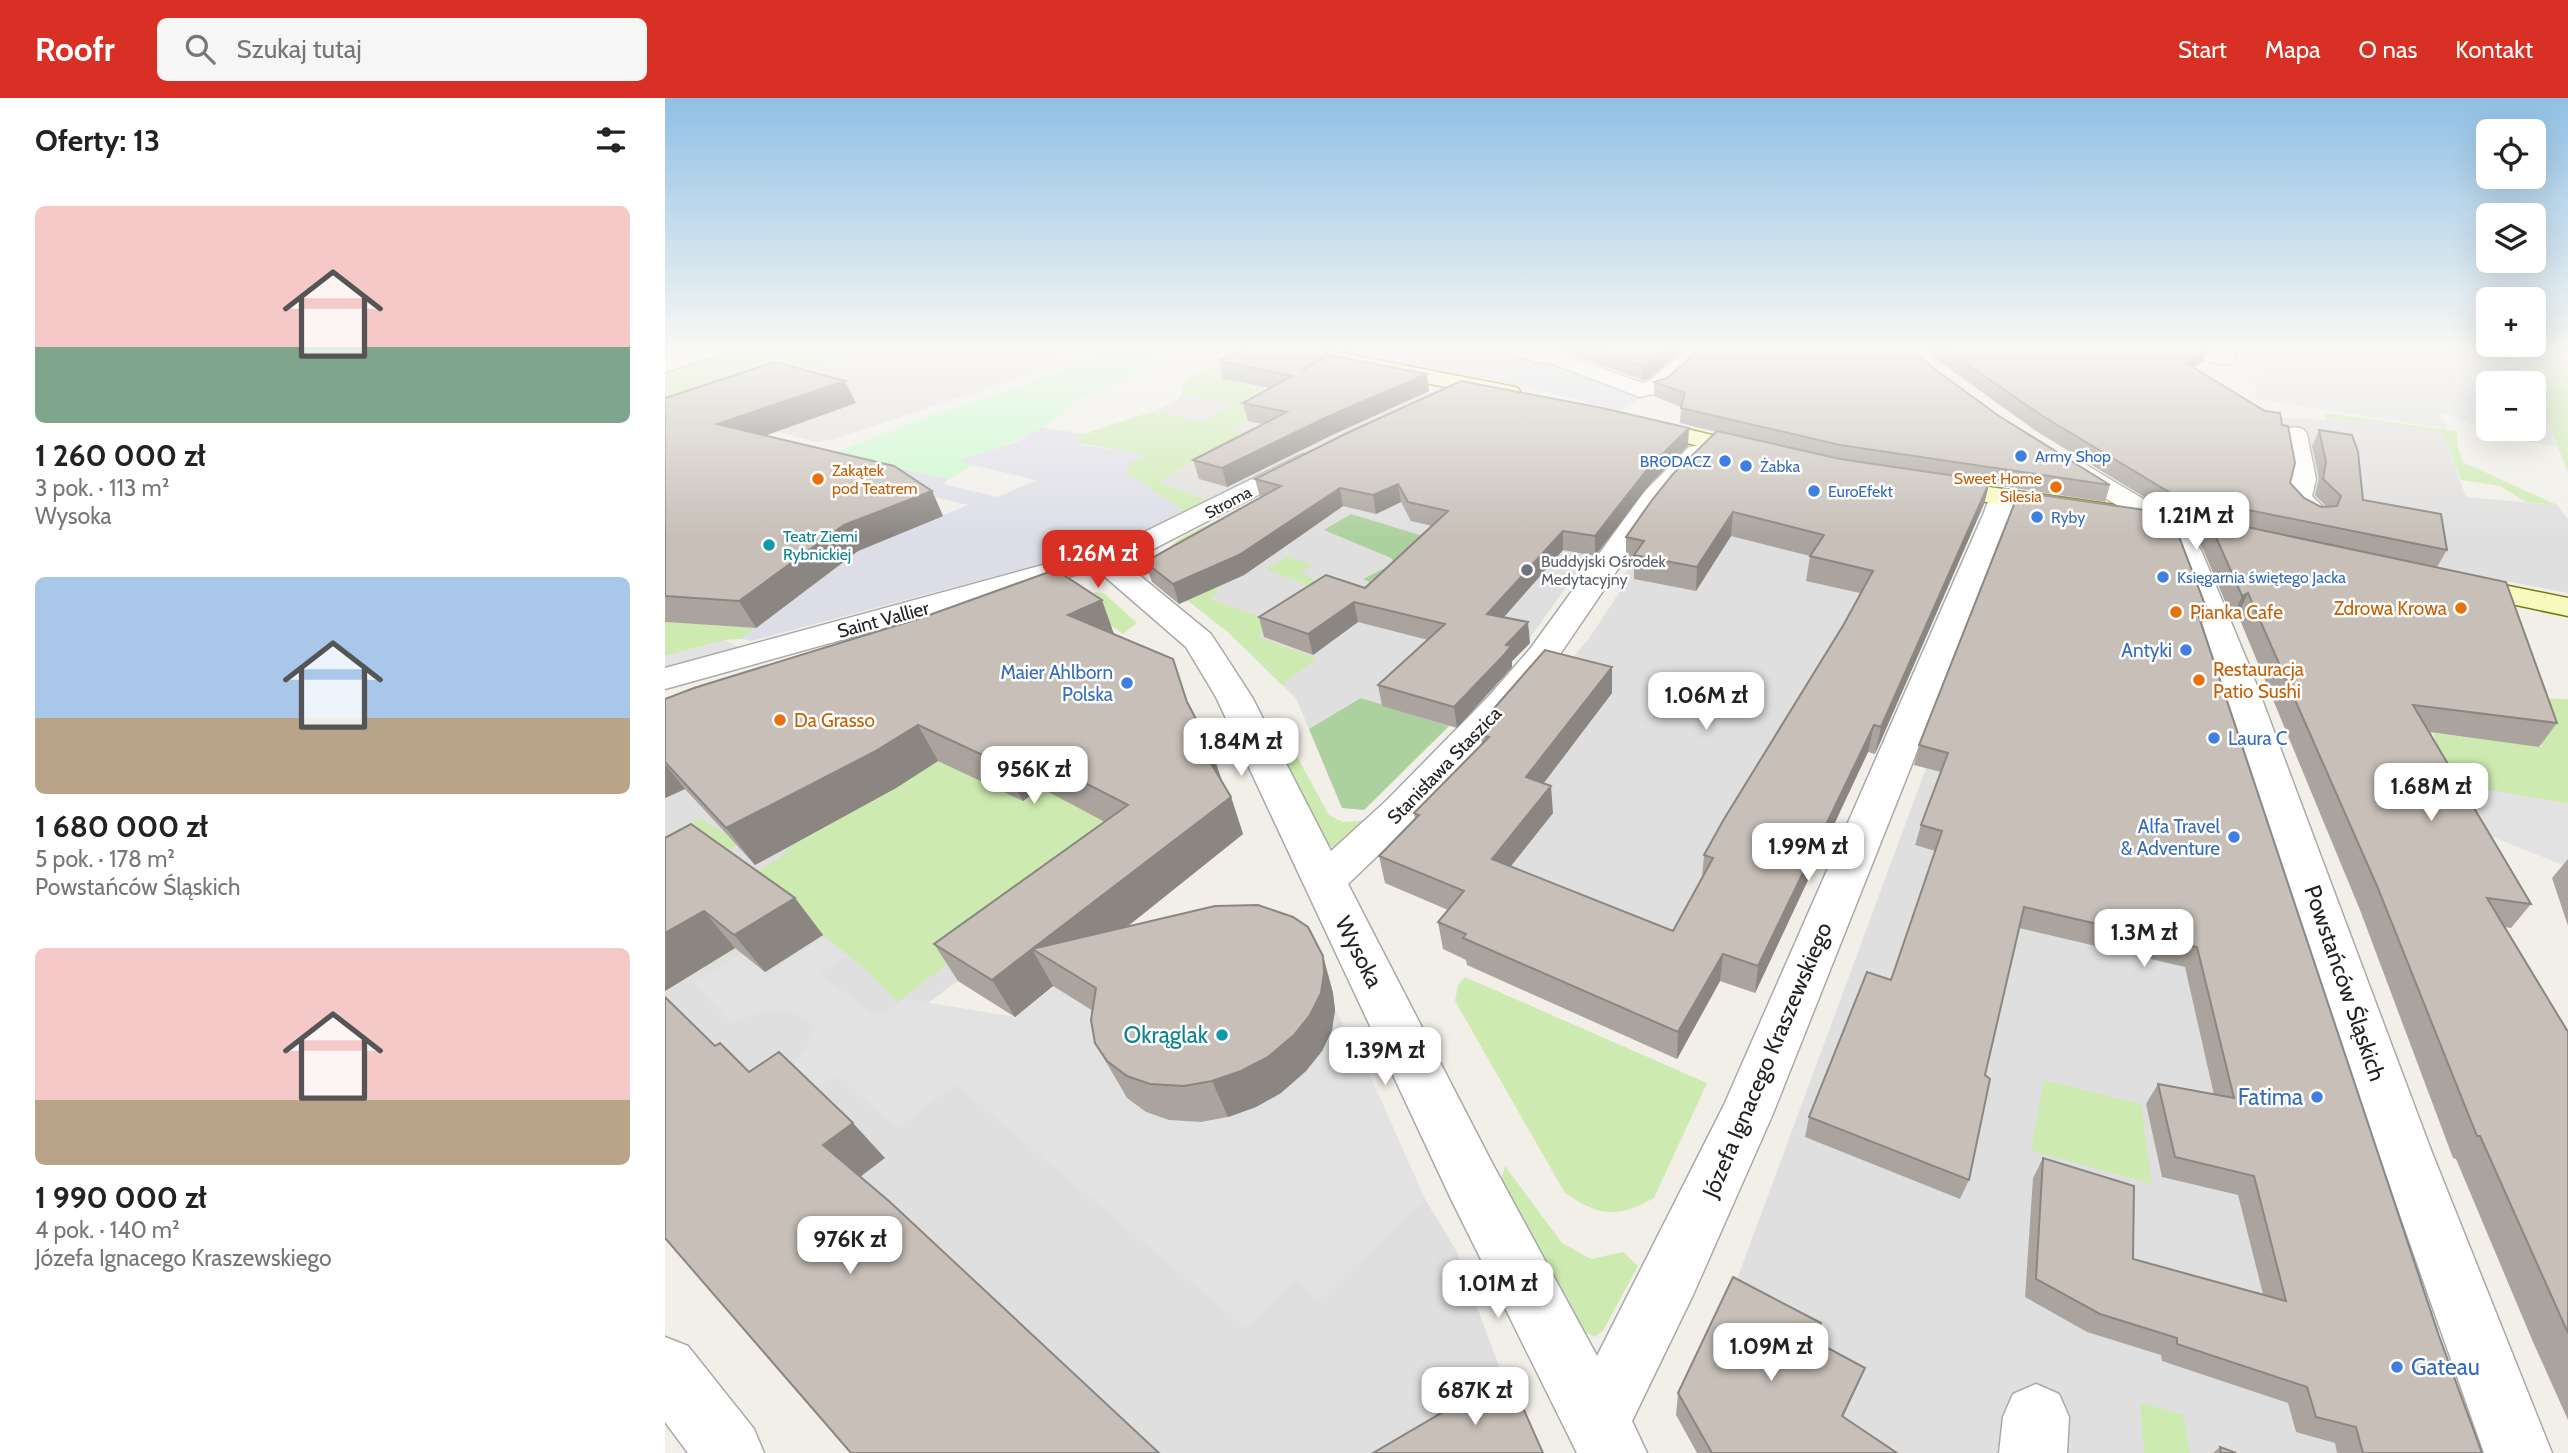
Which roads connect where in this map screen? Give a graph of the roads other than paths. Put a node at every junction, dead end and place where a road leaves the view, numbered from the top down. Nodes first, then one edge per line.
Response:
1 (1614, 419) edge
2 (2288, 428) edge
3 (1710, 442) junction
4 (1328, 450) edge
5 (2047, 451) edge
6 (1786, 460) edge
7 (1910, 483) edge
8 (2001, 497) junction
9 (2317, 515) edge
10 (2160, 520) junction
11 (2278, 546) edge
12 (1102, 559) junction
13 (2433, 579) edge
14 (2568, 607) edge
15 (665, 679) edge
16 (1323, 882) junction
17 (665, 1369) edge
18 (1605, 1438) edge
19 (730, 1453) edge
20 (2518, 1453) edge

1 - 3 street
2 - 9 street
3 - 6 street
3 - 16 street, Stanisława Staszica
4 - 12 street, Stroma
5 - 10 street, Powstańców Śląskich
7 - 8 street
8 - 10 street
8 - 18 street, Józefa Ignacego Kraszewskiego
10 - 11 street
10 - 20 street, Powstańców Śląskich
12 - 15 street, Saint Vallier
12 - 16 street, Wysoka
13 - 14 street
16 - 18 street, Wysoka
17 - 19 street

